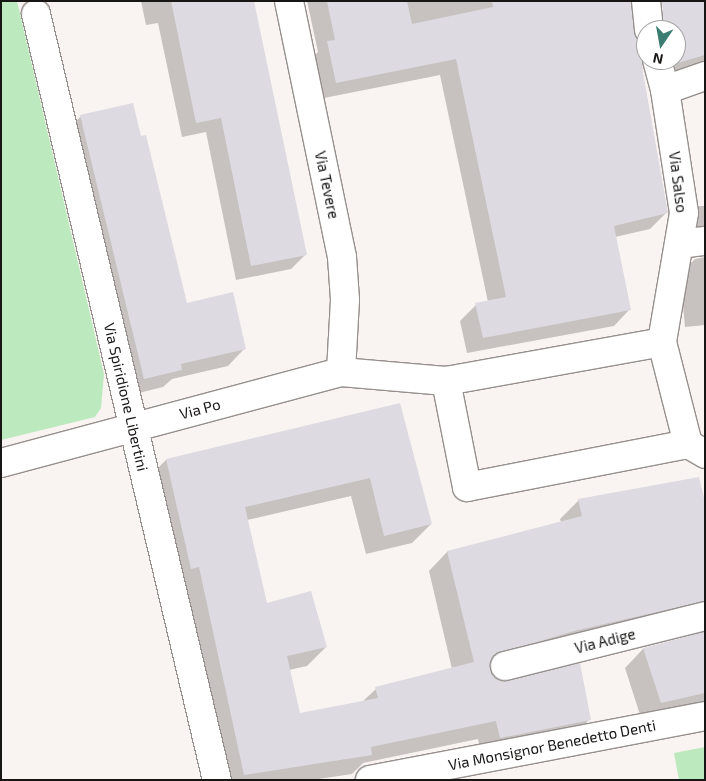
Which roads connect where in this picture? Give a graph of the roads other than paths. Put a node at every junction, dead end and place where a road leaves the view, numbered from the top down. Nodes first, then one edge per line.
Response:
1 (289, 1) edge
2 (646, 1) edge
3 (36, 14) dead end
4 (648, 20) edge
5 (660, 70) edge
6 (705, 76) edge
7 (665, 90) junction
8 (692, 243) edge
9 (662, 342) junction
10 (341, 372) junction
11 (446, 381) junction
12 (133, 426) junction
13 (696, 449) edge
14 (1, 463) edge
15 (705, 616) edge
16 (505, 666) dead end
17 (705, 716) edge
18 (217, 780) edge
19 (370, 780) edge

1 - 10 street, Via Tevere
2 - 4 street
3 - 12 street, Via Spiridione Libertini
5 - 7 street, Via Salso
6 - 7 street
7 - 8 street, Via Salso
8 - 9 street, Via Salso
9 - 11 street, Via Po
9 - 13 street
10 - 11 street, Via Po
10 - 12 street, Via Po
11 - 13 street
12 - 14 street, Via Po
12 - 18 street, Via Spiridione Libertini
15 - 16 street, Via Adige
17 - 19 street, Via Monsignor Benedetto Denti

